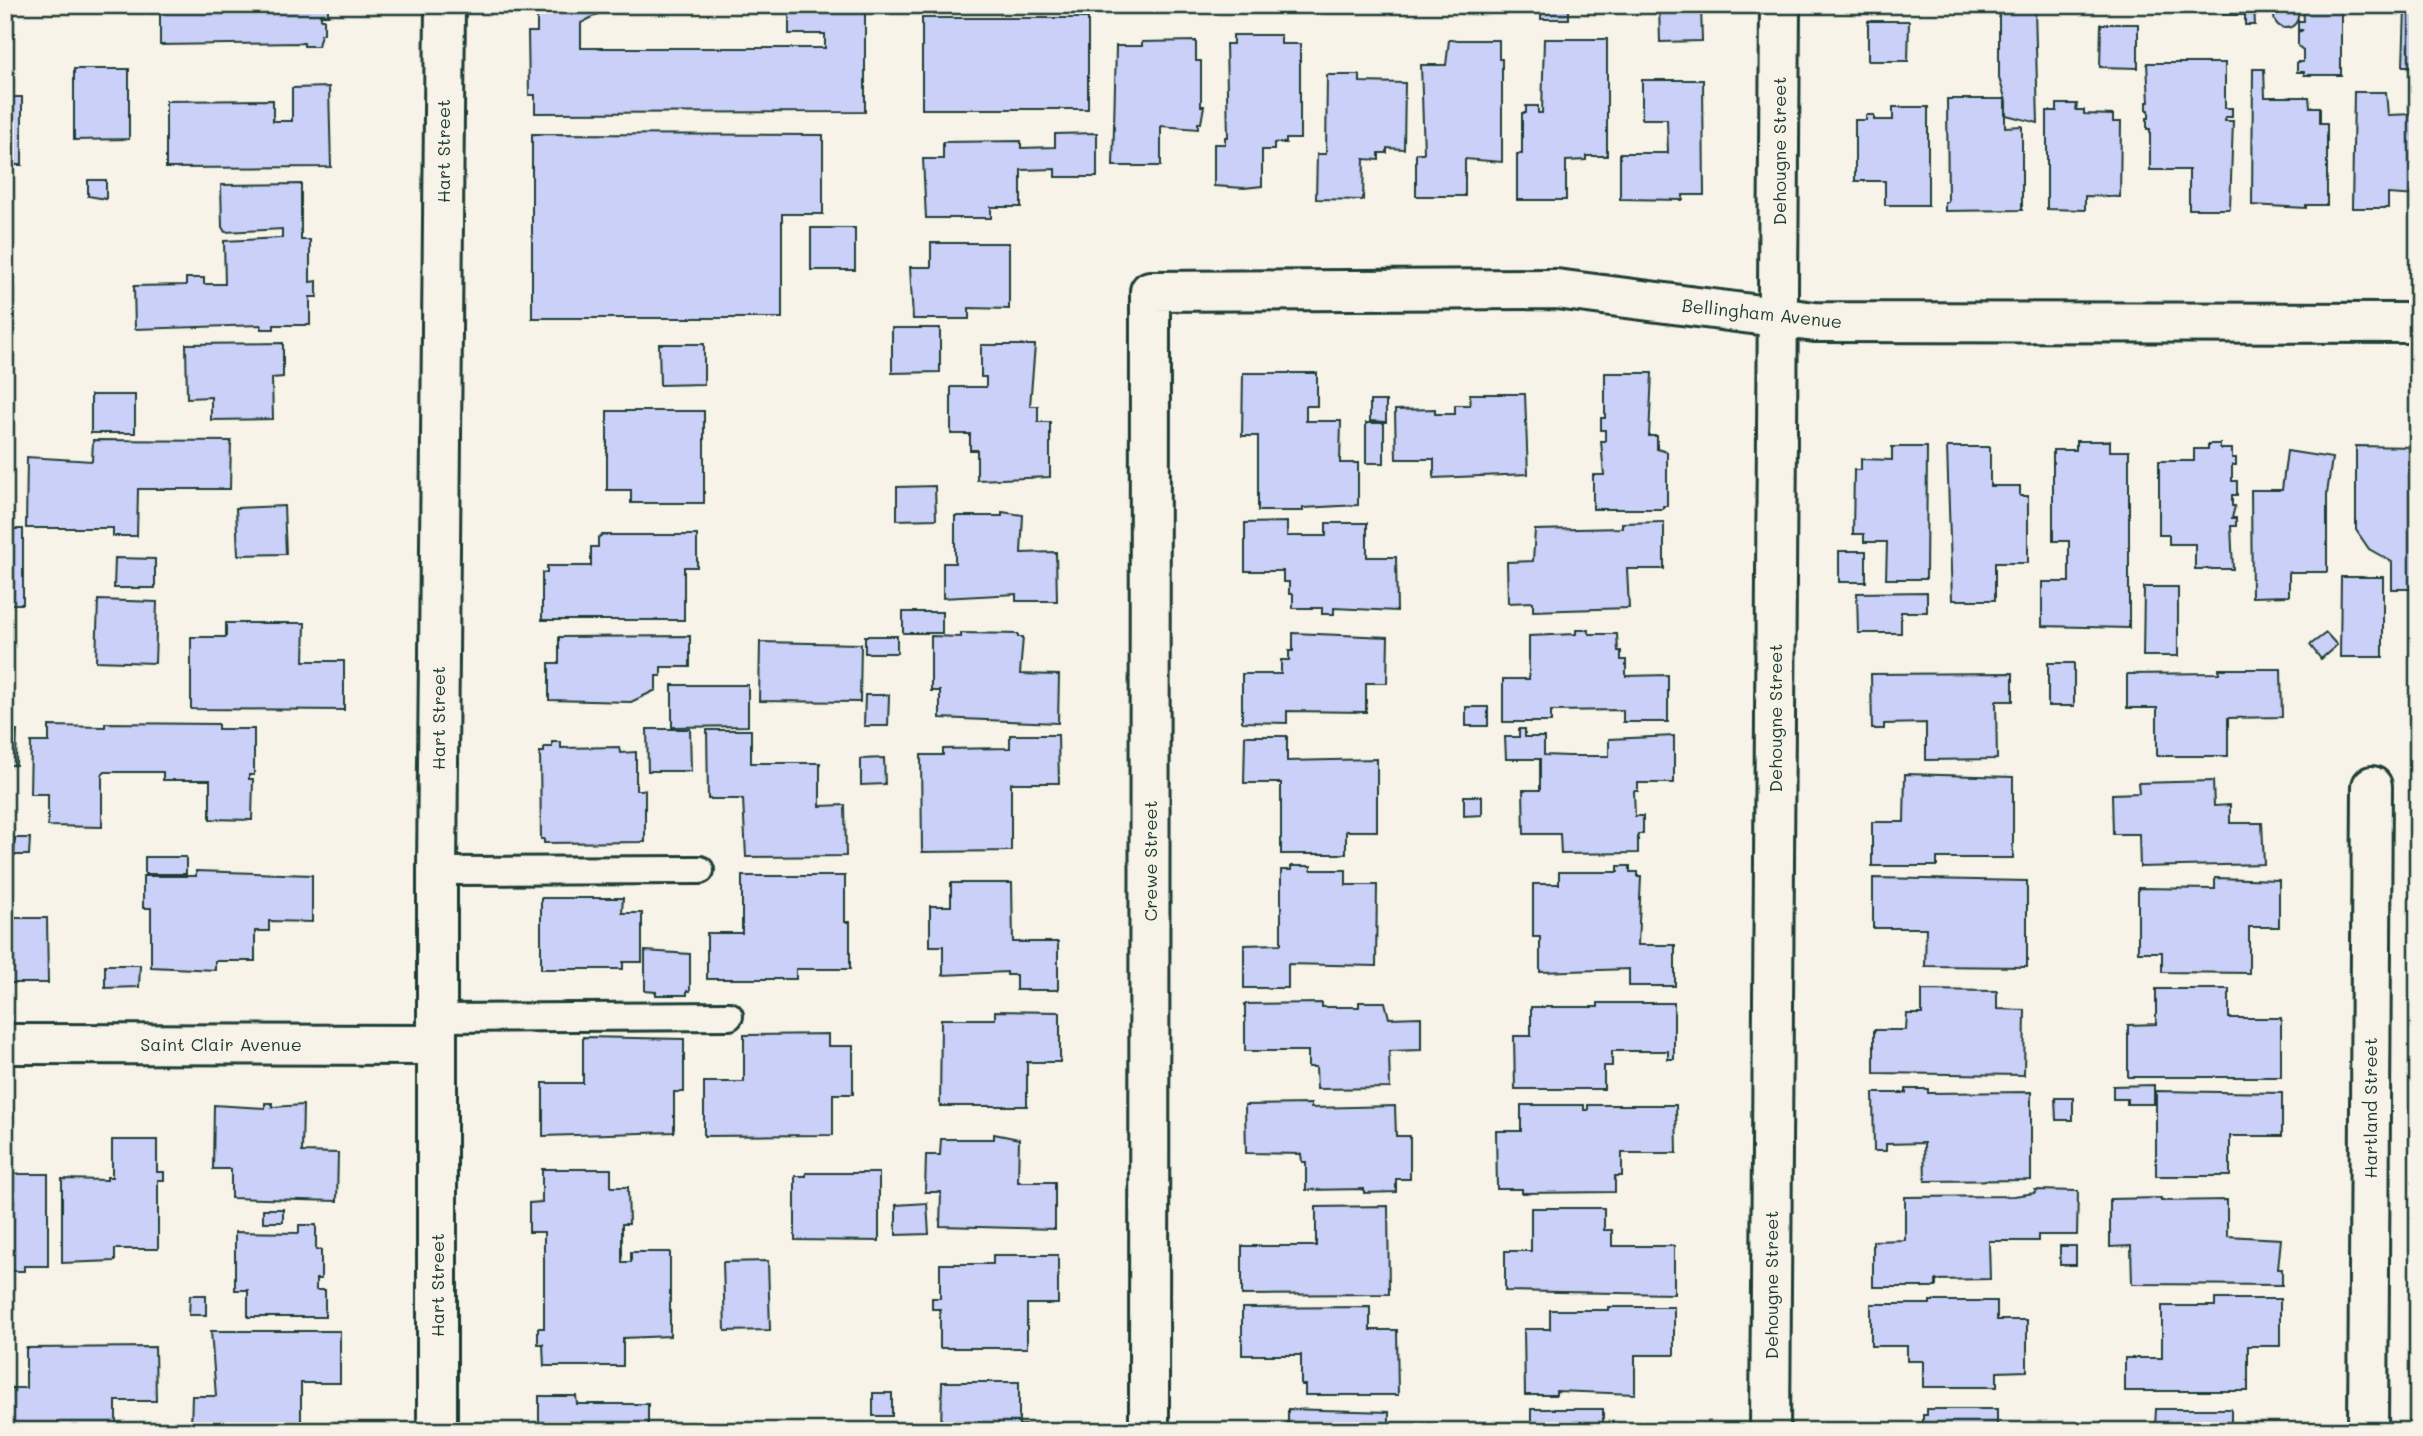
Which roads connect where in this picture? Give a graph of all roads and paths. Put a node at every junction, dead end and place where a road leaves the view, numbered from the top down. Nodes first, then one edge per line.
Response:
1 (445, 5) edge
2 (1780, 5) edge
3 (1150, 290) joint
4 (1778, 317) junction
5 (2418, 323) edge
6 (2372, 786) dead end
7 (700, 870) dead end
8 (437, 871) junction
9 (729, 1016) dead end
10 (436, 1032) junction
11 (5, 1044) edge
12 (437, 1431) edge
13 (1149, 1431) edge
14 (1770, 1431) edge
15 (2368, 1431) edge

1 - 8 street, Hart Street
2 - 4 street, Dehougne Street
3 - 4 street, Bellingham Avenue
3 - 13 street, Crewe Street
4 - 5 street, Bellingham Avenue
4 - 14 street, Dehougne Street
6 - 15 street, Hartland Street
7 - 8 lane
8 - 10 street, Hart Street
9 - 10 lane
10 - 11 street, Saint Clair Avenue
10 - 12 street, Hart Street

